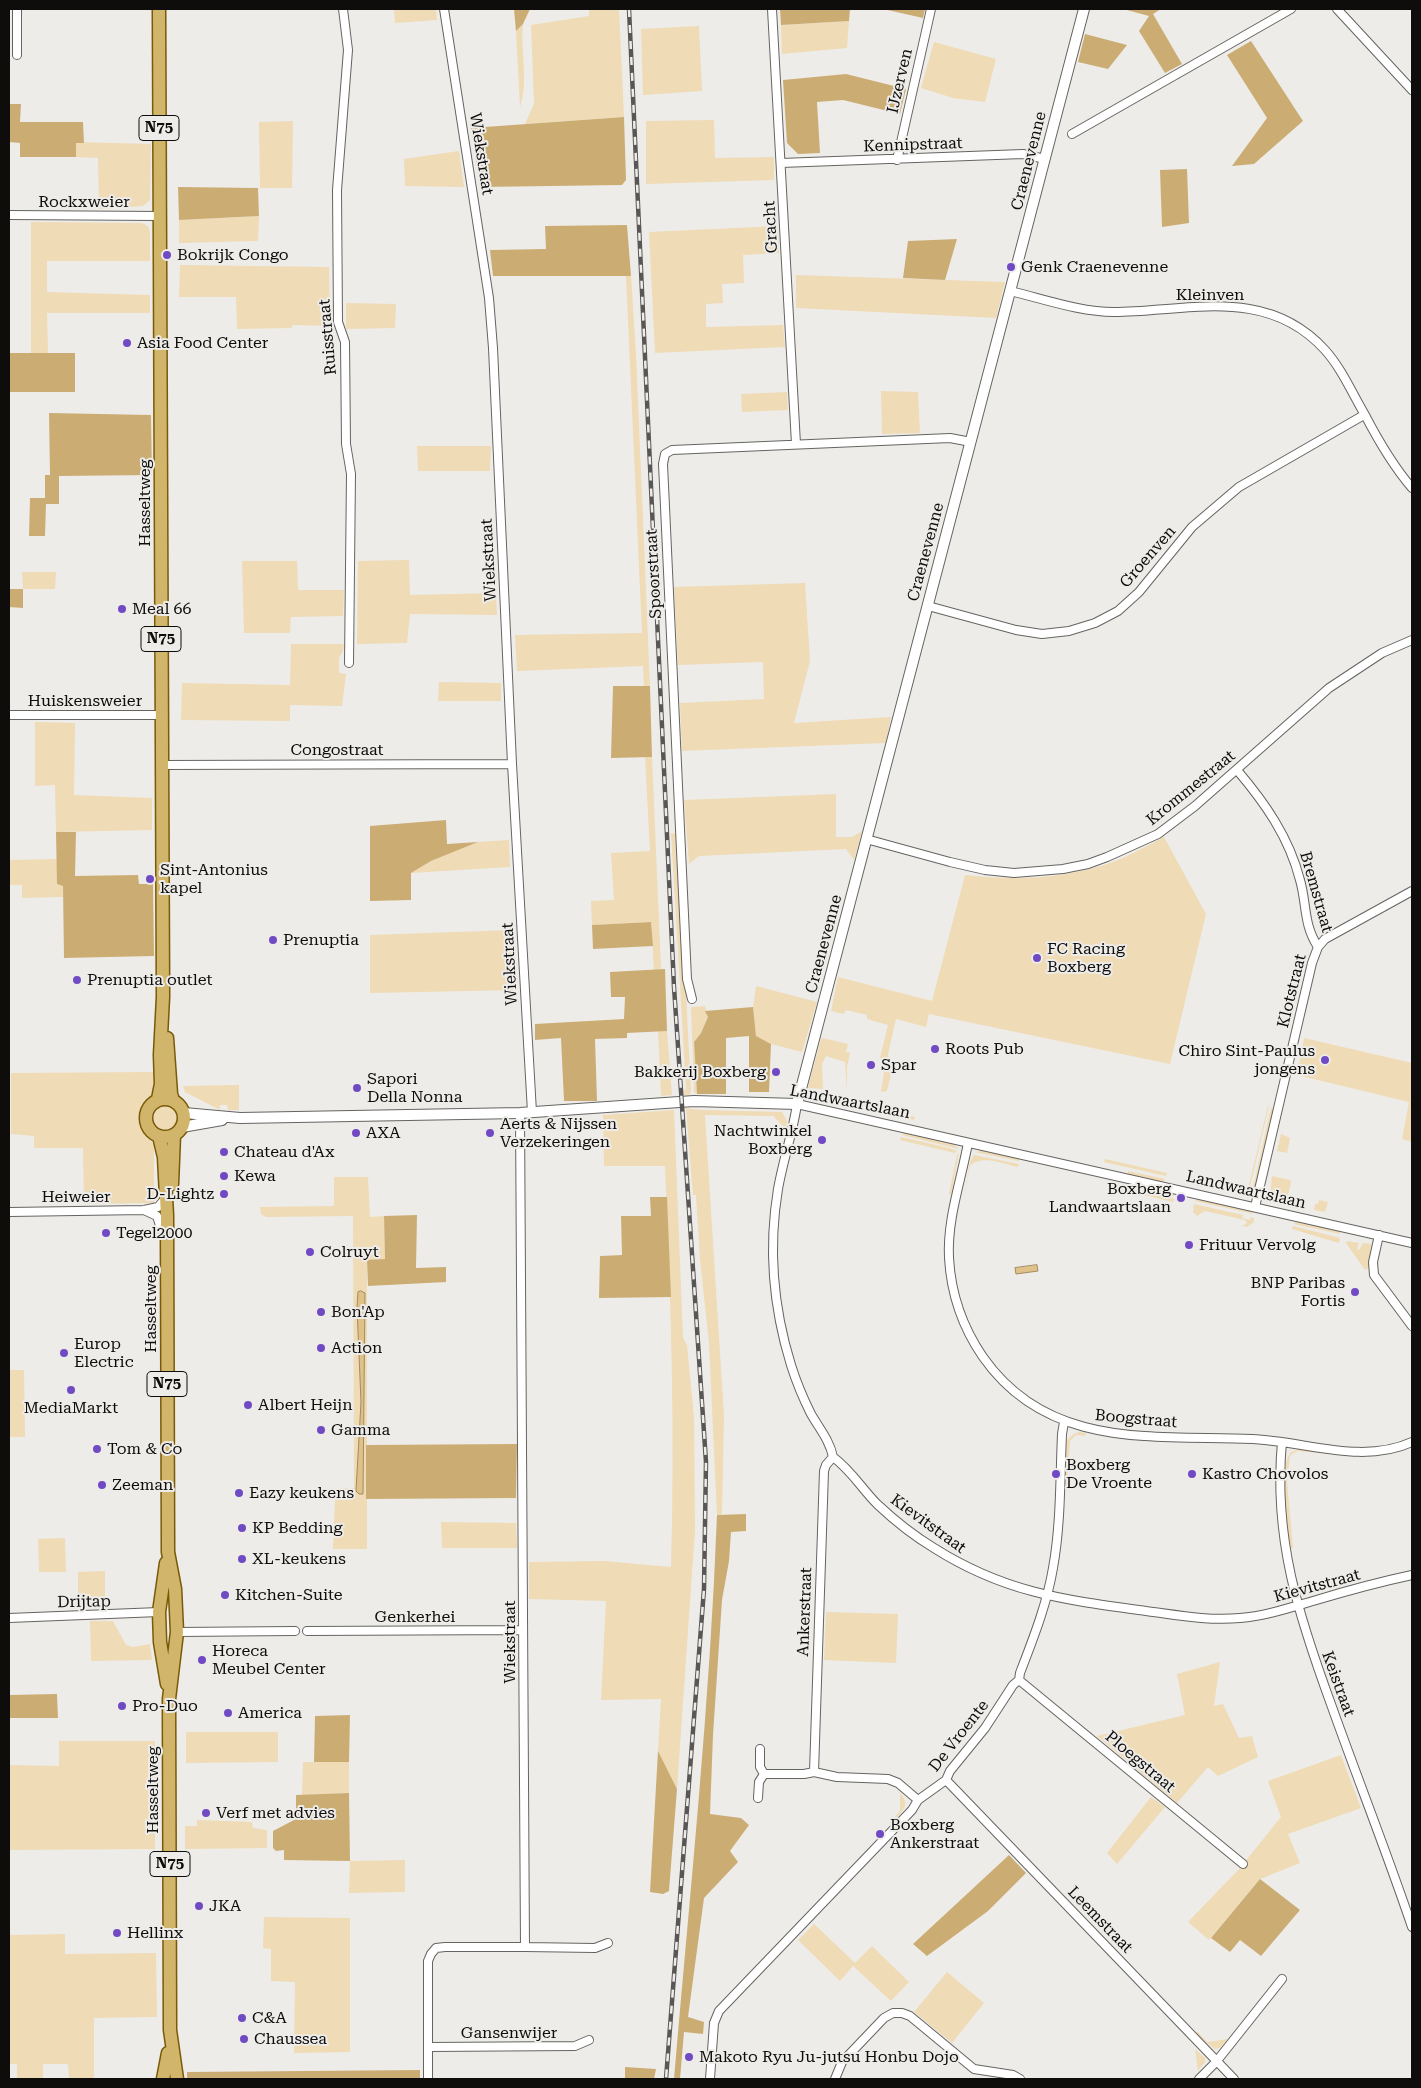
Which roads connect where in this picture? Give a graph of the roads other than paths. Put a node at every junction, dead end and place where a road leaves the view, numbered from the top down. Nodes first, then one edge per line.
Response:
1 (18, 9) edge
2 (159, 9) edge
3 (343, 9) edge
4 (444, 9) edge
5 (772, 9) edge
6 (931, 9) edge
7 (1084, 9) edge
8 (1292, 9) edge
9 (1337, 9) edge
10 (17, 54) dead end
11 (1412, 90) edge
12 (1072, 134) dead end
13 (1045, 159) junction
14 (897, 160) junction
15 (781, 163) junction
16 (9, 215) edge
17 (159, 216) junction
18 (1010, 291) junction
19 (1364, 415) junction
20 (971, 442) junction
21 (796, 444) junction
22 (1412, 488) edge
23 (928, 606) junction
24 (1412, 640) edge
25 (349, 664) dead end
26 (9, 715) edge
27 (161, 715) junction
28 (512, 764) junction
29 (162, 765) junction
30 (1237, 770) junction
31 (866, 839) junction
32 (1412, 891) edge
33 (1318, 946) junction
34 (163, 997) junction
35 (692, 999) dead end
36 (158, 1099) junction
37 (173, 1100) junction
38 (797, 1104) junction
39 (184, 1112) junction
40 (532, 1112) junction
41 (520, 1113) junction
42 (240, 1118) junction
43 (178, 1131) junction
44 (159, 1136) junction
45 (968, 1143) junction
46 (166, 1198) junction
47 (1255, 1207) junction
48 (144, 1210) junction
49 (9, 1212) edge
50 (167, 1216) junction
51 (164, 1229) junction
52 (1379, 1235) junction
53 (1412, 1243) edge
54 (1412, 1326) edge
55 (1064, 1422) junction
56 (1282, 1442) junction
57 (1412, 1442) edge
58 (833, 1457) junction
59 (168, 1552) junction
60 (1412, 1575) edge
61 (1047, 1596) junction
62 (1297, 1605) junction
63 (176, 1611) junction
64 (159, 1612) junction
65 (9, 1618) edge
66 (523, 1630) junction
67 (295, 1631) dead end
68 (307, 1631) dead end
69 (177, 1632) junction
70 (159, 1634) junction
71 (1019, 1680) junction
72 (169, 1699) junction
73 (760, 1749) dead end
74 (814, 1772) junction
75 (764, 1774) junction
76 (946, 1780) junction
77 (758, 1798) dead end
78 (918, 1800) junction
79 (1242, 1864) dead end
80 (1412, 1927) edge
81 (608, 1942) dead end
82 (525, 1948) junction
83 (1282, 1978) dead end
84 (170, 2030) junction
85 (589, 2040) dead end
86 (428, 2047) junction
87 (1216, 2062) junction
88 (163, 2079) edge
89 (176, 2079) edge
90 (428, 2079) edge
91 (710, 2079) edge
92 (835, 2079) edge
93 (1020, 2079) edge
94 (1199, 2079) edge
95 (1234, 2079) edge

1 - 10 street
2 - 17 main road, Hasseltweg / N75
3 - 25 street, Ruisstraat
4 - 28 street, Wiekstraat
5 - 15 street, Gracht
6 - 14 street, IJzerven
7 - 13 street, Craenevenne
8 - 12 street
9 - 11 street
13 - 14 street, Kennipstraat
13 - 18 street, Craenevenne
14 - 15 street, Kennipstraat
15 - 21 street, Gracht
16 - 17 street, Rockxweier
17 - 27 main road, Hasseltweg / N75
18 - 19 street, Kleinven
18 - 20 street, Craenevenne
19 - 22 street, Kleinven
19 - 23 street, Groenven
20 - 21 street, Spoorstraat
20 - 23 street, Craenevenne
21 - 35 street, Spoorstraat
23 - 31 street, Craenevenne
24 - 30 street, Krommestraat
26 - 27 street, Huiskensweier
27 - 29 main road, Hasseltweg / N75
28 - 29 street, Congostraat
28 - 40 street, Wiekstraat
29 - 34 main road, Hasseltweg / N75
30 - 31 street, Krommestraat
30 - 33 street, Bremstraat
31 - 38 street, Craenevenne
32 - 33 street, Klotstraat
33 - 47 street, Klotstraat
34 - 36 main road, Hasseltweg / N75
34 - 37 main road, Hasseltweg / N75
36 - 37 main road
36 - 44 main road, Hasseltweg / N75
37 - 39 main road
38 - 40 street, Landwaartslaan
38 - 45 street, Landwaartslaan
38 - 58 street, Kievitstraat
39 - 42 street, Landwaartslaan
39 - 43 main road, Hasseltweg / N75
40 - 41 street, Landwaartslaan
41 - 42 street, Landwaartslaan
41 - 66 street, Wiekstraat
42 - 43 street, Landwaartslaan
43 - 44 main road
43 - 50 main road, Hasseltweg / N75
44 - 46 main road, Hasseltweg / N75
45 - 47 street, Landwaartslaan
45 - 55 street, Boogstraat
46 - 48 street, Heiweier
46 - 50 main road, Hasseltweg / N75
47 - 52 street, Landwaartslaan
48 - 49 street, Heiweier
48 - 51 street
50 - 51 main road, Hasseltweg / N75
51 - 59 main road, Hasseltweg / N75
52 - 53 street, Landwaartslaan
52 - 54 street
55 - 56 street, Boogstraat
55 - 61 street, De Vroente
56 - 57 street, Boogstraat
56 - 62 street, Keistraat
58 - 61 street, Kievitstraat
58 - 74 street, Ankerstraat
59 - 63 main road, Hasseltweg / N75
59 - 64 main road, Hasseltweg / N75
60 - 62 street, Kievitstraat
61 - 62 street, Kievitstraat
61 - 71 street, De Vroente
62 - 80 street, Keistraat
63 - 64 main road
63 - 69 main road, Hasseltweg / N75
64 - 65 street, Drijtap
64 - 70 main road, Hasseltweg / N75
66 - 68 street, Genkerhei
66 - 82 street, Wiekstraat
67 - 69 street
69 - 70 main road
69 - 72 main road, Hasseltweg / N75
70 - 72 main road, Hasseltweg / N75
71 - 76 street, De Vroente
71 - 79 street, Ploegstraat
72 - 84 main road, Hasseltweg / N75
73 - 75 street
74 - 75 street
74 - 78 street
75 - 77 street
76 - 78 street, De Vroente
76 - 87 street, Leemstraat
78 - 91 street, De Vroente
81 - 82 street
82 - 86 street
83 - 87 street
84 - 88 main road, Hasseltweg / N75
84 - 89 main road, Hasseltweg / N75
85 - 86 street, Gansenwijer
86 - 90 street
87 - 94 street
87 - 95 street, Leemstraat
92 - 93 street

